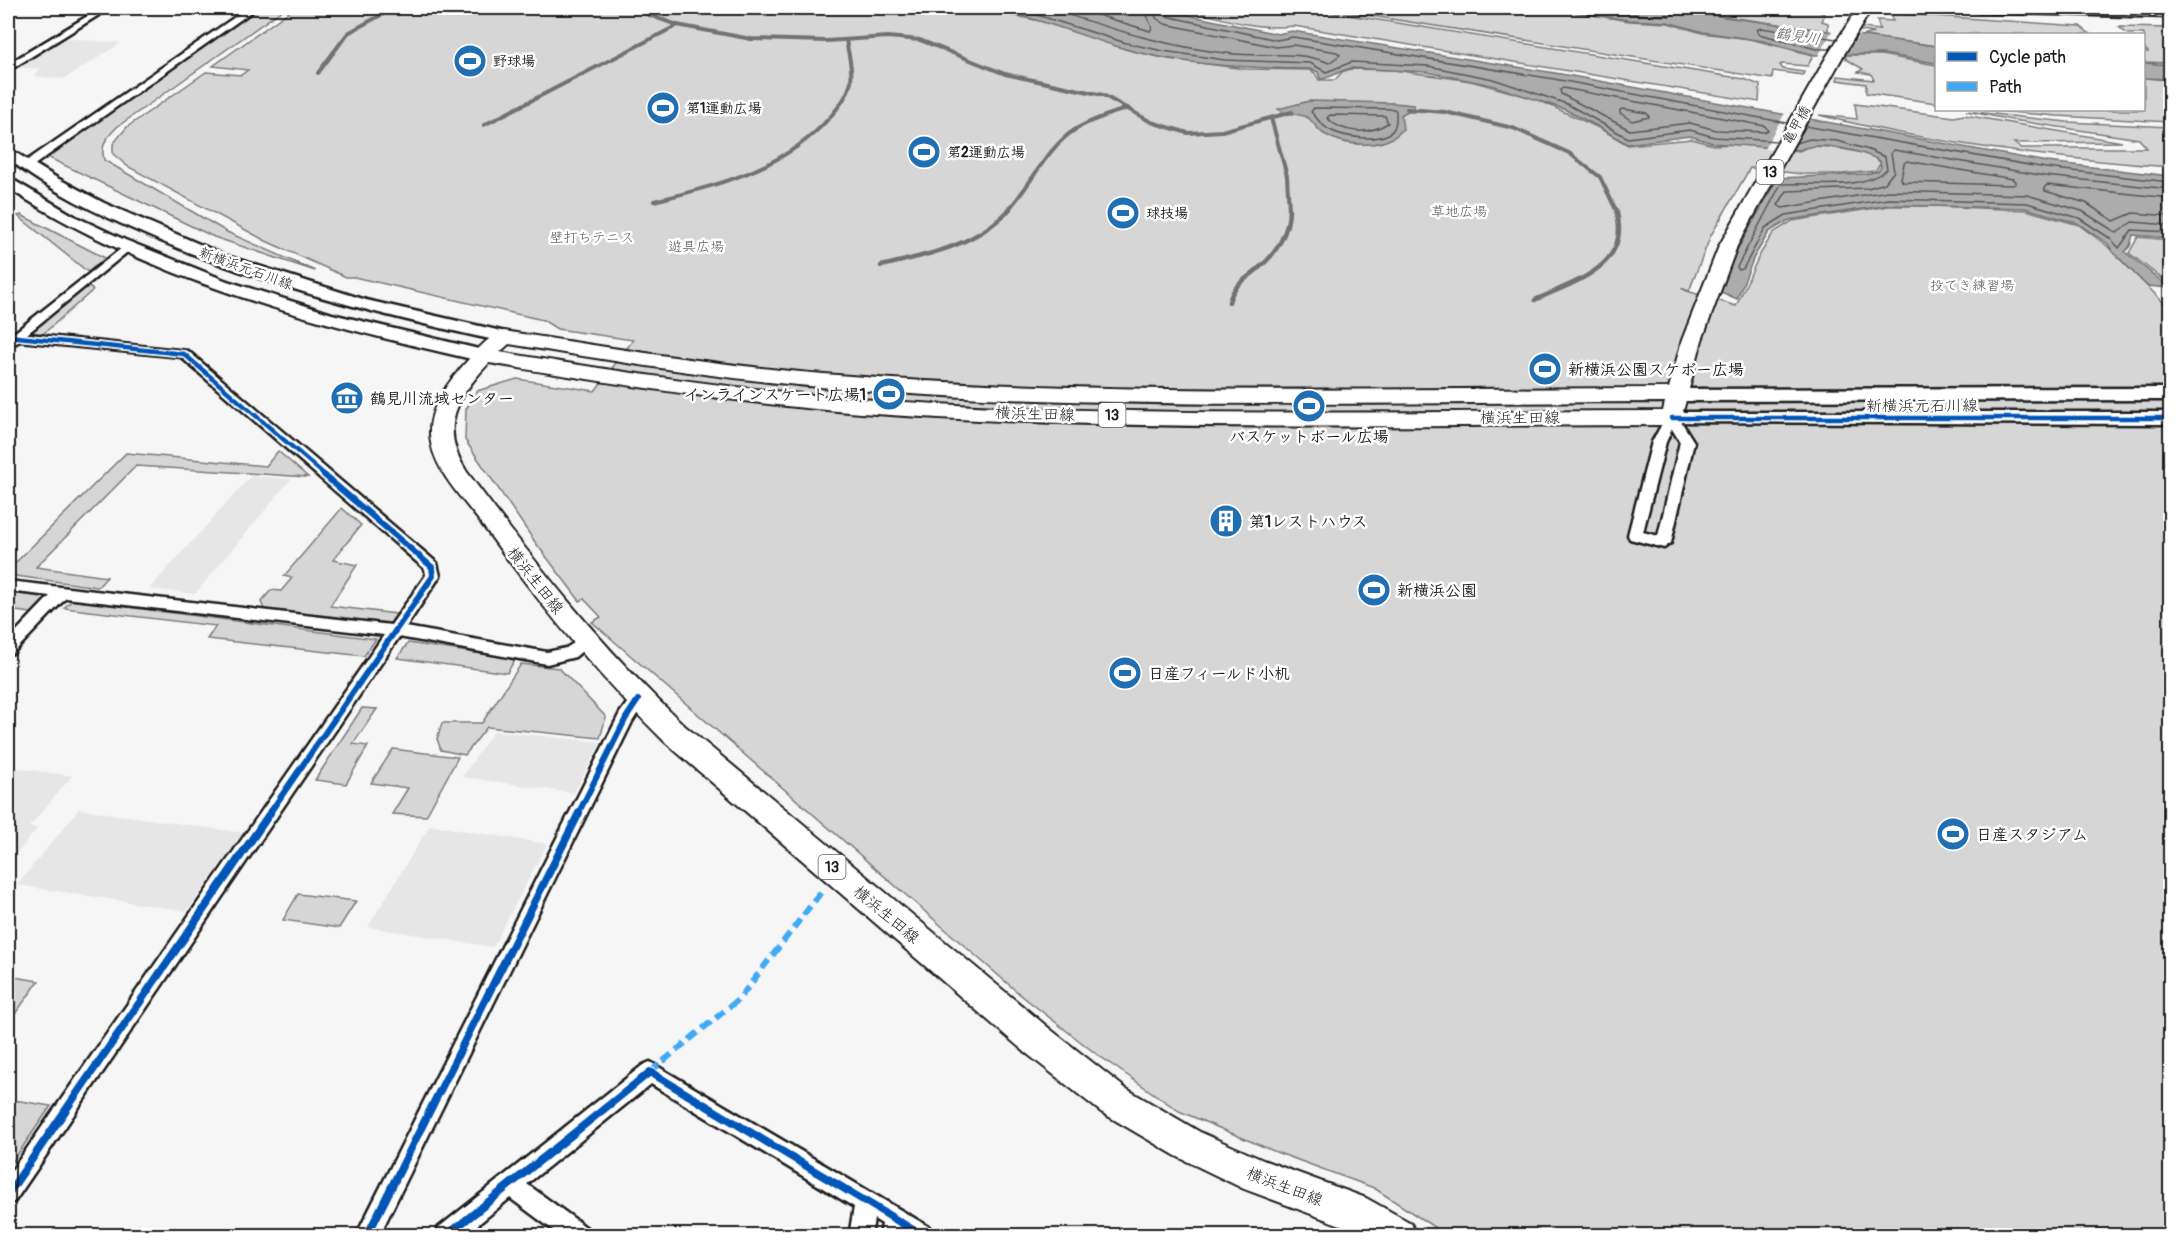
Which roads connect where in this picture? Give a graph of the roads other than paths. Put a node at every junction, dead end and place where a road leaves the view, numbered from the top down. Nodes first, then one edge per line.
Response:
1 (106, 8) edge
2 (253, 8) edge
3 (1978, 8) edge
4 (1863, 10) edge
5 (2170, 11) edge
6 (8, 68) edge
7 (8, 152) edge
8 (26, 166) junction
9 (8, 182) edge
10 (127, 247) junction
11 (10, 339) edge
12 (494, 347) junction
13 (2170, 394) edge
14 (1678, 395) junction
15 (1672, 418) junction
16 (2170, 418) edge
17 (8, 586) edge
18 (62, 593) junction
19 (396, 631) junction
20 (585, 642) junction
21 (8, 650) edge
22 (638, 700) junction
23 (511, 1185) junction
24 (8, 1194) edge
25 (866, 1202) junction
26 (893, 1227) edge
27 (367, 1236) edge
28 (446, 1236) edge
29 (579, 1236) edge
30 (860, 1236) edge
31 (923, 1236) edge
32 (1398, 1236) edge

1 - 6 street
2 - 8 street
3 - 5 street
4 - 14 main road, 亀甲橋 / 13
7 - 8 street, 新横浜元石川線
8 - 12 street, 新横浜元石川線
9 - 10 street, 新横浜元石川線
10 - 11 street
10 - 12 street, 新横浜元石川線
11 - 19 street
12 - 14 main road, 横浜生田線 / 13
12 - 15 main road, 横浜生田線 / 13
12 - 20 main road, 横浜生田線 / 13
13 - 14 street, 新横浜元石川線
14 - 15 main road, 13
15 - 15 street
15 - 16 street, 新横浜元石川線
17 - 18 street
18 - 19 street
18 - 21 street
19 - 20 street
19 - 24 street
20 - 22 main road, 横浜生田線 / 13
22 - 27 street
22 - 32 main road, 横浜生田線 / 13
23 - 25 street
23 - 28 street
23 - 29 street
25 - 26 street
25 - 30 street
26 - 31 street

